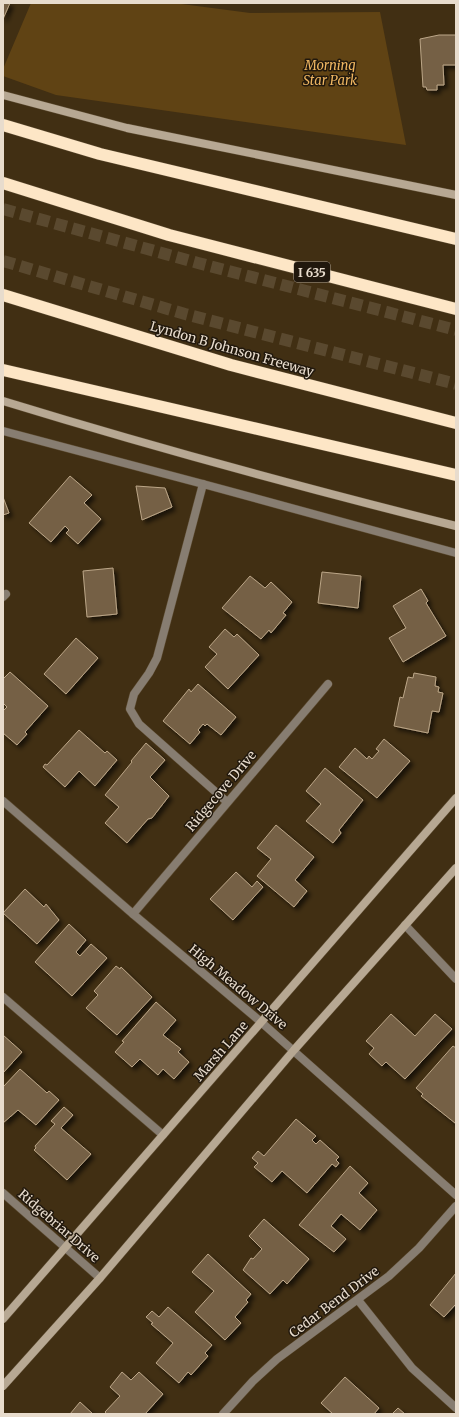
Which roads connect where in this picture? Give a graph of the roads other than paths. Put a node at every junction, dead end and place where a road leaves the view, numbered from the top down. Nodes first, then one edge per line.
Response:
1 (3, 95) edge
2 (3, 126) edge
3 (3, 183) edge
4 (456, 195) edge
5 (456, 239) edge
6 (3, 296) edge
7 (456, 309) edge
8 (3, 370) edge
9 (3, 401) edge
10 (456, 423) edge
11 (3, 431) edge
12 (456, 474) edge
13 (203, 484) junction
14 (456, 526) edge
15 (456, 553) edge
16 (328, 684) dead end
17 (456, 798) edge
18 (3, 801) edge
19 (227, 802) junction
20 (456, 868) edge
21 (133, 914) junction
22 (405, 925) junction
23 (456, 979) edge
24 (3, 997) edge
25 (261, 1022) junction
26 (294, 1050) junction
27 (163, 1136) junction
28 (3, 1193) edge
29 (456, 1194) edge
30 (456, 1206) edge
31 (66, 1248) junction
32 (100, 1278) junction
33 (358, 1300) junction
34 (3, 1319) edge
35 (3, 1386) edge
36 (456, 1408) edge
37 (223, 1414) edge

1 - 4 main road
2 - 5 highway
3 - 7 highway, I 635
6 - 10 highway, Lyndon B Johnson Freeway
8 - 12 highway
9 - 14 main road
11 - 13 street
13 - 15 street
13 - 19 street
16 - 19 street, Ridgecove Drive
17 - 25 main road, Marsh Lane
18 - 21 street, High Meadow Drive
19 - 21 street, Ridgecove Drive
20 - 22 main road
21 - 25 street, High Meadow Drive
22 - 23 street
22 - 26 main road
24 - 27 street
25 - 26 street, High Meadow Drive
25 - 27 main road, Marsh Lane
26 - 29 street, High Meadow Drive
26 - 32 main road
27 - 31 main road, Marsh Lane
28 - 31 street, Ridgebriar Drive
30 - 33 street, Cedar Bend Drive
31 - 32 street, Ridgebriar Drive
31 - 34 main road, Marsh Lane
32 - 35 main road
33 - 36 street
33 - 37 street, Cedar Bend Drive

